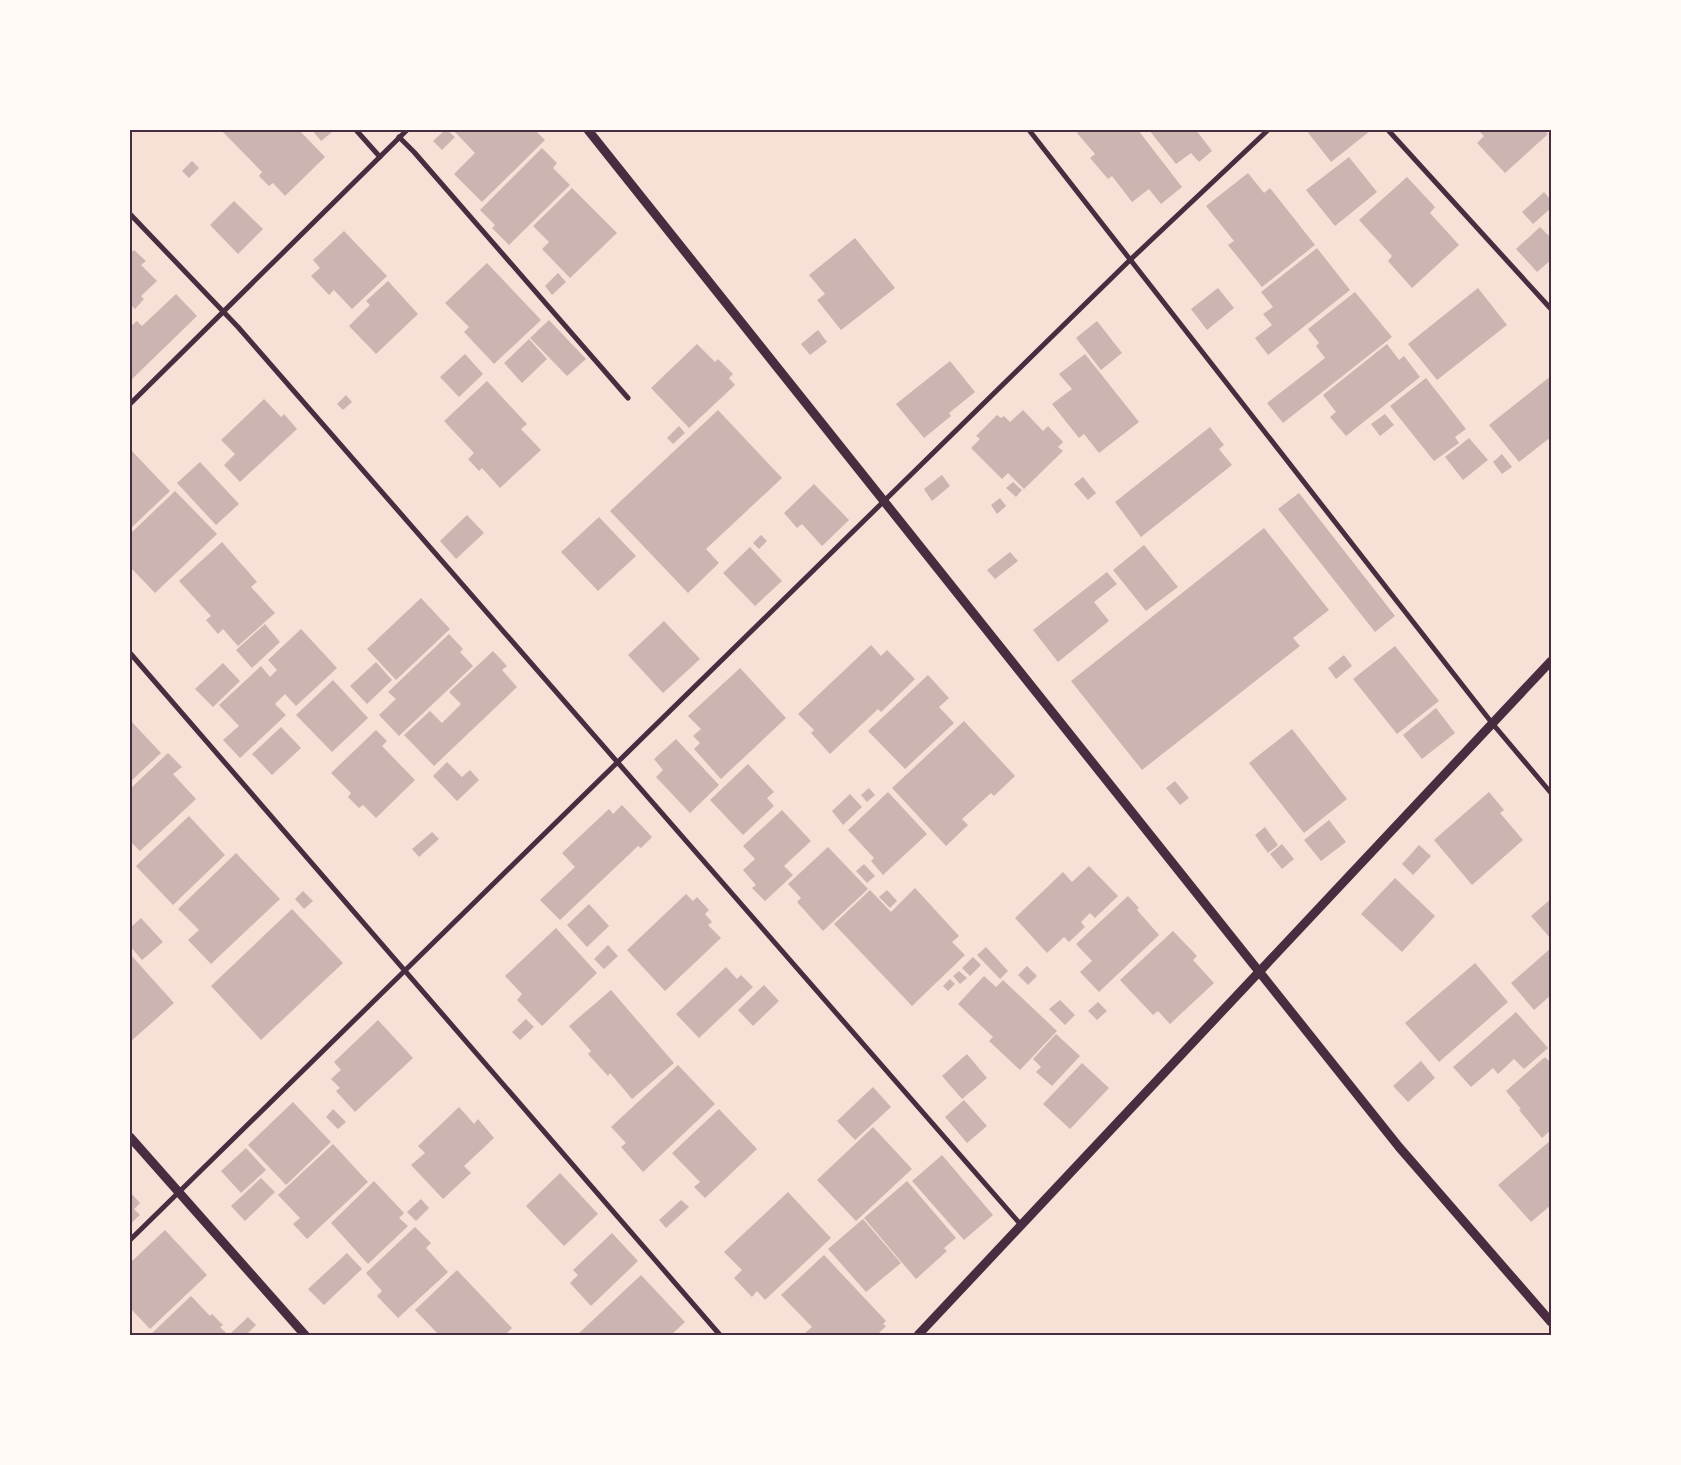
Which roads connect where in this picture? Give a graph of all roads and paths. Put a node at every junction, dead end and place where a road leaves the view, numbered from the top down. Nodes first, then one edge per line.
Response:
1 (356, 130) edge
2 (407, 130) edge
3 (588, 130) edge
4 (1029, 130) edge
5 (1268, 130) edge
6 (1388, 130) edge
7 (399, 137) junction
8 (380, 157) junction
9 (130, 214) edge
10 (1130, 260) junction
11 (1551, 309) edge
12 (224, 311) junction
13 (628, 398) dead end
14 (130, 404) edge
15 (884, 502) junction
16 (130, 653) edge
17 (1551, 661) edge
18 (1492, 723) junction
19 (618, 762) junction
20 (1551, 793) edge
21 (404, 971) junction
22 (1259, 972) junction
23 (130, 1137) edge
24 (178, 1192) junction
25 (1021, 1225) junction
26 (130, 1240) edge
27 (1551, 1322) edge
28 (305, 1335) edge
29 (720, 1335) edge
30 (918, 1335) edge

1 - 8 street
2 - 7 street
3 - 15 street
4 - 10 street
5 - 10 street
6 - 11 street
7 - 8 street
7 - 13 street
8 - 12 street
9 - 12 street
10 - 15 street
10 - 18 street
12 - 14 street
12 - 19 street
15 - 19 street
15 - 22 street
16 - 21 street
17 - 18 street
18 - 20 street
18 - 22 street
19 - 21 street
19 - 25 street
21 - 24 street
21 - 29 street
22 - 25 street
22 - 27 street
23 - 24 street
24 - 26 street
24 - 28 street
25 - 30 street

